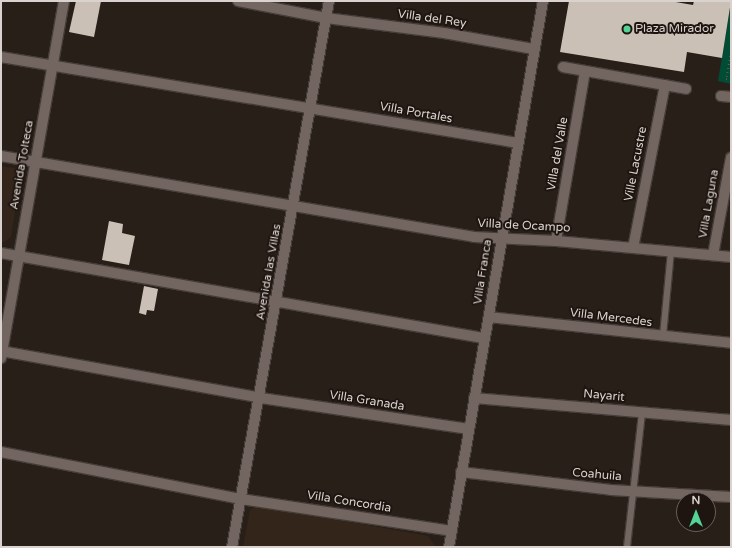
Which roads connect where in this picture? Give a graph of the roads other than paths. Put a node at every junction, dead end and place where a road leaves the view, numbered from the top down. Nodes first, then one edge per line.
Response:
1 (64, 1) edge
2 (238, 1) edge
3 (329, 1) edge
4 (543, 1) edge
5 (326, 18) junction
6 (534, 49) junction
7 (1, 57) edge
8 (53, 66) junction
9 (563, 68) dead end
10 (585, 72) junction
11 (665, 86) junction
12 (686, 89) dead end
13 (310, 108) junction
14 (518, 143) junction
15 (1, 156) edge
16 (731, 158) edge
17 (36, 162) junction
18 (293, 205) junction
19 (501, 240) junction
20 (556, 240) junction
21 (633, 248) junction
22 (671, 252) junction
23 (1, 253) edge
24 (714, 255) junction
25 (19, 256) junction
26 (731, 257) edge
27 (277, 302) junction
28 (489, 317) junction
29 (663, 336) junction
30 (485, 338) junction
31 (731, 343) edge
32 (1, 354) edge
33 (261, 398) junction
34 (474, 398) junction
35 (642, 412) junction
36 (731, 420) edge
37 (469, 429) junction
38 (1, 452) edge
39 (462, 472) junction
40 (634, 491) junction
41 (731, 497) edge
42 (241, 499) junction
43 (452, 531) junction
44 (232, 547) edge
45 (449, 547) edge
46 (627, 547) edge

1 - 8 street, Avenida Tolteca
2 - 5 street, Villa del Rey
3 - 5 street, Avenida las Villas
4 - 6 street, Villa Franca
5 - 6 street, Villa del Rey
5 - 13 street, Avenida las Villas
6 - 14 street, Villa Franca
7 - 8 street, Villa Portales
8 - 13 street, Villa Portales
8 - 17 street, Avenida Tolteca
9 - 10 street
10 - 11 street
10 - 20 street, Villa del Valle
11 - 12 street
11 - 21 street, Ville Lacustre
13 - 14 street, Villa Portales
13 - 18 street, Avenida las Villas
14 - 19 street, Villa Franca
15 - 17 street, Villa de Ocampo
16 - 24 street, Villa Laguna
17 - 18 street, Villa de Ocampo
17 - 25 street, Avenida Tolteca
18 - 19 street, Villa de Ocampo
18 - 27 street, Avenida las Villas
19 - 20 street, Villa de Ocampo
19 - 28 street, Villa Franca
20 - 21 street, Villa de Ocampo
21 - 22 street, Villa de Ocampo
22 - 24 street, Villa de Ocampo
22 - 29 lane
23 - 25 street
24 - 26 street, Villa de Ocampo
25 - 27 street
25 - 32 street, Avenida Tolteca
27 - 30 street
27 - 33 street, Avenida las Villas
28 - 29 street, Villa Mercedes
28 - 30 street, Villa Franca
29 - 31 street, Villa Mercedes
30 - 34 street, Villa Franca
32 - 33 street, Villa Granada
33 - 37 street, Villa Granada
33 - 42 street, Avenida las Villas
34 - 35 street, Nayarit
34 - 37 street, Villa Franca
35 - 36 street, Nayarit
35 - 40 lane
37 - 39 street, Villa Franca
38 - 42 street, Villa Concordia
39 - 40 street, Coahuila
39 - 43 street, Villa Franca
40 - 41 street, Coahuila
40 - 46 lane
42 - 43 street, Villa Concordia
42 - 44 street, Avenida las Villas
43 - 45 street, Villa Franca

